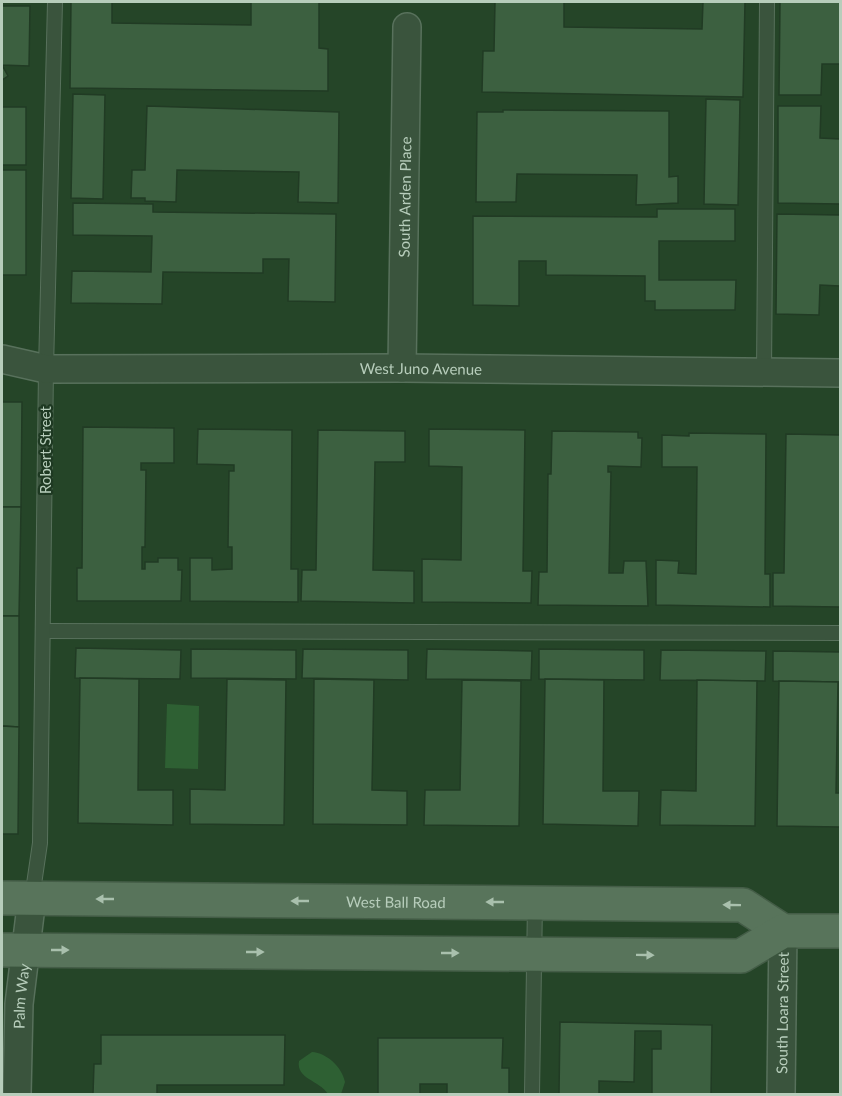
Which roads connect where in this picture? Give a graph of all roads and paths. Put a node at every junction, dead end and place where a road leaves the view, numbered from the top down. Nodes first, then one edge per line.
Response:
1 (55, 2) edge
2 (767, 2) edge
3 (407, 27) dead end
4 (2, 359) edge
5 (402, 368) junction
6 (46, 369) junction
7 (764, 373) junction
8 (840, 373) edge
9 (44, 631) junction
10 (840, 633) edge
11 (17, 898) edge
12 (535, 903) junction
13 (783, 931) junction
14 (840, 931) edge
15 (13, 950) edge
16 (535, 954) junction
17 (17, 1095) edge
18 (532, 1095) edge
19 (781, 1095) edge

1 - 6 lane, Robert Street
2 - 7 lane
3 - 5 street, South Arden Place
4 - 6 street, West Juno Avenue
5 - 6 street, West Juno Avenue
5 - 7 street, West Juno Avenue
6 - 9 lane, Robert Street
7 - 8 street, West Juno Avenue
9 - 10 lane
9 - 11 lane, Robert Street
12 -> 11 main road, West Ball Road
11 - 15 street, Palm Way
13 -> 12 main road, West Ball Road
12 - 16 lane
13 - 14 main road
16 -> 13 main road
13 - 19 street, South Loara Street
15 -> 16 main road
15 - 17 street, Palm Way
16 - 18 lane

